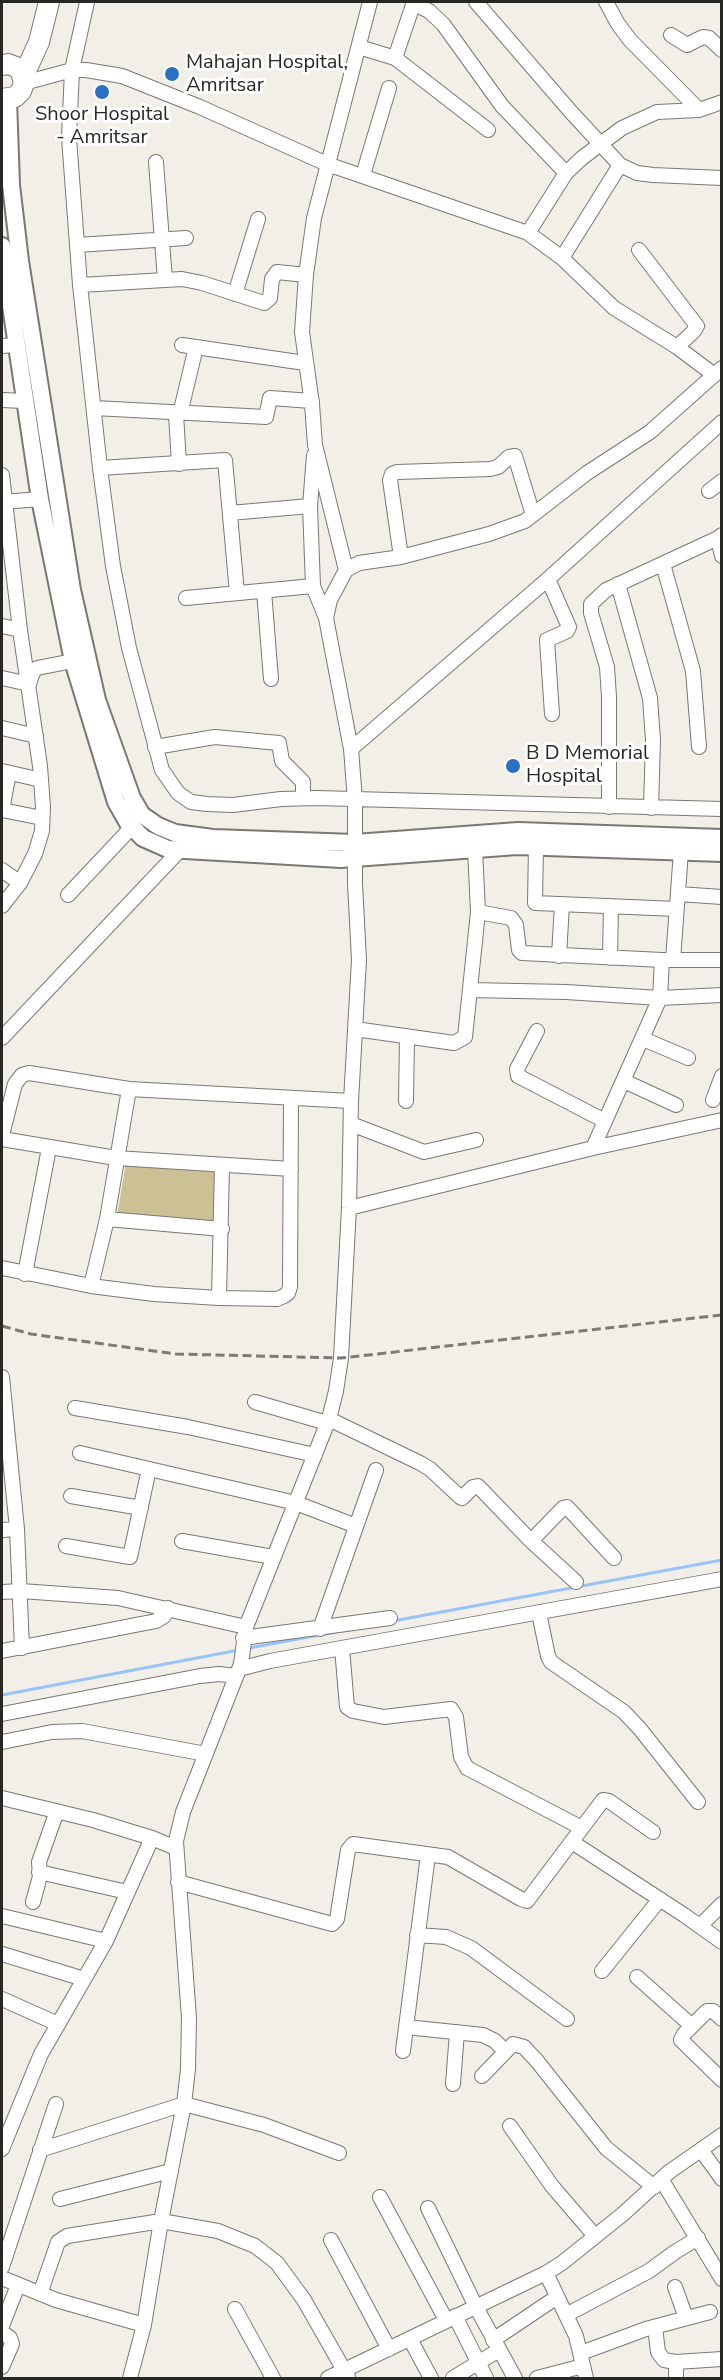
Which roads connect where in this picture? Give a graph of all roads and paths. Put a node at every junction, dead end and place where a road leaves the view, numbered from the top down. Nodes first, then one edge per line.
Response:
1 (35, 2) edge
2 (49, 2) edge
3 (87, 2) edge
4 (370, 2) edge
5 (414, 2) edge
6 (476, 2) edge
7 (606, 2) edge
8 (671, 35) dead end
9 (359, 47) junction
10 (722, 50) edge
11 (395, 58) junction
12 (72, 70) junction
13 (16, 73) edge
14 (389, 88) dead end
15 (4, 99) edge
16 (722, 102) edge
17 (699, 110) junction
18 (488, 130) dead end
19 (601, 145) junction
20 (156, 162) dead end
21 (327, 164) junction
22 (620, 165) junction
23 (566, 174) junction
24 (363, 175) junction
25 (722, 178) edge
26 (258, 219) dead end
27 (528, 232) junction
28 (186, 238) dead end
29 (162, 240) junction
30 (77, 245) junction
31 (2, 246) edge
32 (639, 250) dead end
33 (562, 258) junction
34 (306, 275) junction
35 (165, 280) junction
36 (80, 285) junction
37 (235, 294) junction
38 (9, 345) edge
39 (676, 347) junction
40 (305, 363) junction
41 (717, 371) edge
42 (2, 400) edge
43 (24, 401) junction
44 (312, 401) junction
45 (94, 408) junction
46 (178, 414) junction
47 (722, 422) edge
48 (315, 445) junction
49 (179, 464) junction
50 (100, 468) junction
51 (2, 475) edge
52 (722, 481) edge
53 (709, 490) dead end
54 (40, 500) junction
55 (4, 502) edge
56 (310, 506) junction
57 (230, 513) junction
58 (534, 515) junction
59 (720, 536) edge
60 (722, 556) edge
61 (401, 557) junction
62 (7, 561) edge
63 (663, 564) junction
64 (346, 570) junction
65 (548, 579) junction
66 (618, 584) junction
67 (313, 586) junction
68 (264, 591) junction
69 (237, 593) junction
70 (186, 598) dead end
71 (591, 604) junction
72 (326, 618) junction
73 (568, 624) junction
74 (2, 626) edge
75 (20, 630) junction
76 (73, 661) junction
77 (2, 678) edge
78 (272, 679) dead end
79 (29, 684) junction
80 (552, 714) dead end
81 (2, 728) edge
82 (36, 736) junction
83 (155, 747) junction
84 (699, 747) dead end
85 (351, 749) junction
86 (5, 772) edge
87 (41, 780) junction
88 (303, 798) junction
89 (355, 800) junction
90 (609, 807) junction
91 (651, 808) junction
92 (722, 809) edge
93 (2, 810) edge
94 (42, 818) junction
95 (132, 827) junction
96 (722, 838) edge
97 (537, 846) junction
98 (181, 849) junction
99 (475, 849) junction
100 (356, 850) junction
101 (681, 851) junction
102 (722, 853) edge
103 (2, 870) edge
104 (20, 883) junction
105 (678, 894) junction
106 (68, 895) dead end
107 (722, 897) edge
108 (562, 904) junction
109 (2, 906) edge
110 (611, 906) junction
111 (677, 909) junction
112 (478, 912) junction
113 (559, 956) junction
114 (610, 958) junction
115 (667, 960) junction
116 (722, 960) edge
117 (470, 990) junction
118 (722, 995) edge
119 (660, 998) junction
120 (355, 1029) junction
121 (5, 1030) edge
122 (537, 1031) dead end
123 (406, 1036) junction
124 (643, 1038) junction
125 (688, 1058) dead end
126 (722, 1076) edge
127 (624, 1081) junction
128 (129, 1089) junction
129 (291, 1100) junction
130 (713, 1100) dead end
131 (351, 1101) junction
132 (406, 1101) dead end
133 (676, 1105) dead end
134 (722, 1119) edge
135 (605, 1121) junction
136 (351, 1124) junction
137 (2, 1137) edge
138 (476, 1140) dead end
139 (49, 1148) junction
140 (593, 1148) junction
141 (116, 1158) junction
142 (222, 1165) junction
143 (291, 1169) junction
144 (350, 1208) junction
145 (107, 1219) junction
146 (222, 1229) junction
147 (2, 1268) edge
148 (25, 1274) junction
149 (91, 1286) junction
150 (219, 1298) junction
151 (2, 1377) edge
152 (255, 1402) dead end
153 (75, 1408) dead end
154 (328, 1421) junction
155 (4, 1425) edge
156 (80, 1453) dead end
157 (315, 1455) junction
158 (149, 1469) junction
159 (376, 1470) dead end
160 (7, 1475) edge
161 (71, 1496) dead end
162 (296, 1503) junction
163 (141, 1508) junction
164 (356, 1526) junction
165 (17, 1529) junction
166 (2, 1530) edge
167 (182, 1541) dead end
168 (531, 1541) junction
169 (66, 1546) dead end
170 (273, 1557) junction
171 (614, 1558) dead end
172 (722, 1579) edge
173 (576, 1582) dead end
174 (21, 1591) junction
175 (2, 1592) edge
176 (168, 1608) junction
177 (539, 1613) junction
178 (390, 1618) dead end
179 (320, 1629) junction
180 (244, 1636) junction
181 (22, 1648) junction
182 (342, 1648) junction
183 (2, 1651) edge
184 (238, 1670) junction
185 (2, 1714) edge
186 (2, 1742) edge
187 (206, 1754) junction
188 (2, 1798) edge
189 (698, 1802) dead end
190 (57, 1811) junction
191 (582, 1828) junction
192 (653, 1832) dead end
193 (152, 1838) junction
194 (572, 1842) junction
195 (176, 1848) junction
196 (428, 1855) junction
197 (39, 1872) junction
198 (178, 1882) junction
199 (127, 1892) junction
200 (660, 1899) junction
201 (33, 1902) dead end
202 (722, 1904) edge
203 (2, 1916) edge
204 (700, 1926) junction
205 (417, 1935) junction
206 (106, 1941) junction
207 (722, 1942) edge
208 (2, 1954) edge
209 (602, 1971) dead end
210 (637, 1977) dead end
211 (84, 1979) junction
212 (2, 1999) edge
213 (567, 2019) dead end
214 (722, 2019) edge
215 (58, 2024) junction
216 (692, 2026) junction
217 (406, 2027) junction
218 (457, 2032) junction
219 (403, 2051) dead end
220 (505, 2051) junction
221 (482, 2076) dead end
222 (722, 2080) edge
223 (453, 2084) dead end
224 (56, 2104) dead end
225 (184, 2104) junction
226 (510, 2126) dead end
227 (722, 2135) edge
228 (2, 2149) edge
229 (40, 2150) junction
230 (701, 2150) junction
231 (339, 2153) dead end
232 (171, 2171) junction
233 (720, 2173) edge
234 (657, 2183) junction
235 (380, 2197) dead end
236 (60, 2199) dead end
237 (428, 2208) dead end
238 (161, 2221) junction
239 (596, 2236) junction
240 (698, 2238) junction
241 (331, 2240) dead end
242 (2, 2267) edge
243 (546, 2273) junction
244 (2, 2278) edge
245 (722, 2279) edge
246 (18, 2285) junction
247 (675, 2287) dead end
248 (40, 2295) junction
249 (557, 2297) junction
250 (476, 2307) junction
251 (235, 2308) dead end
252 (710, 2312) dead end
253 (566, 2315) junction
254 (451, 2318) junction
255 (686, 2319) junction
256 (144, 2325) junction
257 (2, 2326) edge
258 (655, 2327) junction
259 (2, 2332) edge
260 (410, 2339) junction
261 (496, 2345) junction
262 (389, 2349) junction
263 (722, 2360) edge
264 (676, 2362) junction
265 (478, 2363) junction
266 (583, 2366) edge
267 (2, 2367) edge
268 (347, 2375) edge
269 (130, 2379) edge
270 (273, 2379) edge
271 (328, 2379) edge
272 (431, 2379) edge
273 (453, 2379) edge
274 (486, 2379) edge
275 (515, 2379) edge
276 (537, 2379) edge
277 (676, 2379) edge

1 - 13 highway
2 - 13 highway
3 - 12 street
4 - 9 street
5 - 11 street
5 - 23 street
6 - 19 street
7 - 17 street
8 - 10 street
9 - 11 street
9 - 21 street
11 - 18 street
12 - 13 street
12 - 21 street
12 - 30 street
13 - 15 highway
14 - 24 street
15 - 100 main road
16 - 17 street
17 - 19 street
19 - 22 street
19 - 23 street
20 - 29 street
21 - 24 street
21 - 34 street
22 - 25 street
22 - 33 street
23 - 27 street
24 - 27 street
26 - 37 street
27 - 33 street
28 - 29 street
29 - 30 street
29 - 35 street
30 - 36 street
31 - 38 main road
32 - 39 street
33 - 39 street
34 - 37 street
34 - 40 street
35 - 36 street
35 - 37 street
36 - 45 street
38 - 43 main road
39 - 41 street
40 - 44 street
40 - 46 street
41 - 58 street
42 - 43 street
43 - 54 main road
44 - 46 street
44 - 48 street
45 - 46 street
45 - 50 street
46 - 49 street
47 - 65 street
48 - 56 street
48 - 64 street
49 - 50 street
49 - 57 street
50 - 83 street
51 - 55 street
52 - 53 street
54 - 55 street
54 - 76 main road
55 - 62 street
56 - 57 street
56 - 67 street
57 - 69 street
58 - 61 street
58 - 61 street
59 - 60 street
59 - 63 street
61 - 64 street
62 - 75 street
63 - 66 street
63 - 84 street
64 - 72 street
65 - 73 street
65 - 85 street
66 - 71 street
66 - 91 street
67 - 68 street
67 - 72 street
68 - 69 street
68 - 78 street
69 - 70 street
71 - 73 street
71 - 90 street
72 - 85 street
73 - 80 street
74 - 75 street
75 - 79 street
76 - 79 street
76 - 95 main road
77 - 79 street
79 - 82 street
81 - 82 street
82 - 87 street
83 - 88 street
83 - 88 street
85 - 89 street
86 - 87 street
86 - 93 street
87 - 94 street
88 - 89 street
89 - 90 street
89 - 100 street
90 - 91 street
91 - 92 street
93 - 94 street
94 - 104 street
95 - 98 main road
95 - 106 street
96 - 100 main road
97 - 99 main road
97 - 101 main road
97 - 108 street
98 - 100 main road
98 - 121 street
99 - 100 main road
99 - 112 street
100 - 120 street
101 - 102 main road
101 - 105 street
103 - 104 street
104 - 109 street
105 - 107 street
105 - 111 street
108 - 110 street
108 - 113 street
110 - 111 street
110 - 114 street
111 - 115 street
112 - 113 street
112 - 117 street
113 - 114 street
114 - 115 street
115 - 116 street
115 - 119 street
117 - 119 street
117 - 123 street
118 - 119 street
119 - 124 street
120 - 123 street
120 - 131 street
122 - 135 street
123 - 132 street
124 - 125 street
124 - 127 street
126 - 130 street
127 - 133 street
127 - 135 street
128 - 129 street
128 - 137 street
128 - 141 street
129 - 131 street
129 - 143 street
131 - 136 street
134 - 140 street
135 - 140 street
136 - 138 street
136 - 144 street
137 - 139 street
139 - 141 street
139 - 148 street
140 - 144 street
141 - 142 street
141 - 145 street
142 - 143 street
142 - 146 street
143 - 150 street
144 - 154 street
145 - 146 street
145 - 149 street
146 - 150 street
147 - 148 street
148 - 149 street
149 - 150 street
151 - 155 street
152 - 154 street
153 - 157 street
154 - 157 street
154 - 168 street
155 - 160 street
156 - 158 street
157 - 162 street
158 - 162 street
158 - 163 street
159 - 164 street
160 - 165 street
161 - 163 street
162 - 164 street
162 - 170 street
163 - 169 street
164 - 179 street
165 - 166 street
165 - 174 street
167 - 170 street
168 - 171 street
168 - 173 street
170 - 180 street
172 - 177 street
174 - 175 street
174 - 176 street
174 - 181 street
176 - 180 street
176 - 181 street
177 - 182 street
177 - 189 street
178 - 179 street
179 - 180 street
180 - 184 street
181 - 183 street
182 - 184 street
182 - 191 street
184 - 185 street
184 - 187 street
186 - 187 street
187 - 195 street
188 - 190 street
190 - 193 street
190 - 197 street
191 - 192 street
191 - 194 street
193 - 195 street
193 - 199 street
194 - 196 street
194 - 200 street
195 - 198 street
196 - 198 street
196 - 205 street
197 - 199 street
197 - 201 street
198 - 225 street
199 - 206 street
200 - 204 street
200 - 209 street
202 - 204 street
203 - 206 street
204 - 207 street
205 - 213 street
205 - 217 street
206 - 211 street
208 - 211 street
210 - 216 street
211 - 215 street
212 - 215 street
214 - 216 street
215 - 228 street
216 - 222 street
217 - 218 street
217 - 219 street
218 - 220 street
218 - 223 street
220 - 221 street
220 - 234 street
224 - 229 street
225 - 229 street
225 - 231 street
225 - 232 street
226 - 239 street
227 - 230 street
229 - 242 street
230 - 233 street
230 - 234 street
232 - 236 street
232 - 238 street
234 - 239 street
234 - 240 street
235 - 254 street
237 - 250 street
238 - 248 street
238 - 256 street
238 - 268 street
239 - 243 street
240 - 245 street
240 - 253 street
241 - 262 street
243 - 249 street
243 - 250 street
244 - 246 street
246 - 248 street
246 - 257 street
247 - 255 street
248 - 256 street
249 - 253 street
249 - 261 street
250 - 254 street
250 - 261 street
251 - 270 street
252 - 255 street
253 - 266 street
254 - 260 street
254 - 265 street
255 - 258 street
256 - 269 street
258 - 264 street
258 - 266 street
259 - 267 street
260 - 262 street
260 - 272 street
261 - 265 street
261 - 275 street
262 - 268 street
263 - 264 street
264 - 277 street
265 - 273 street
265 - 274 street
266 - 276 street
268 - 271 street

